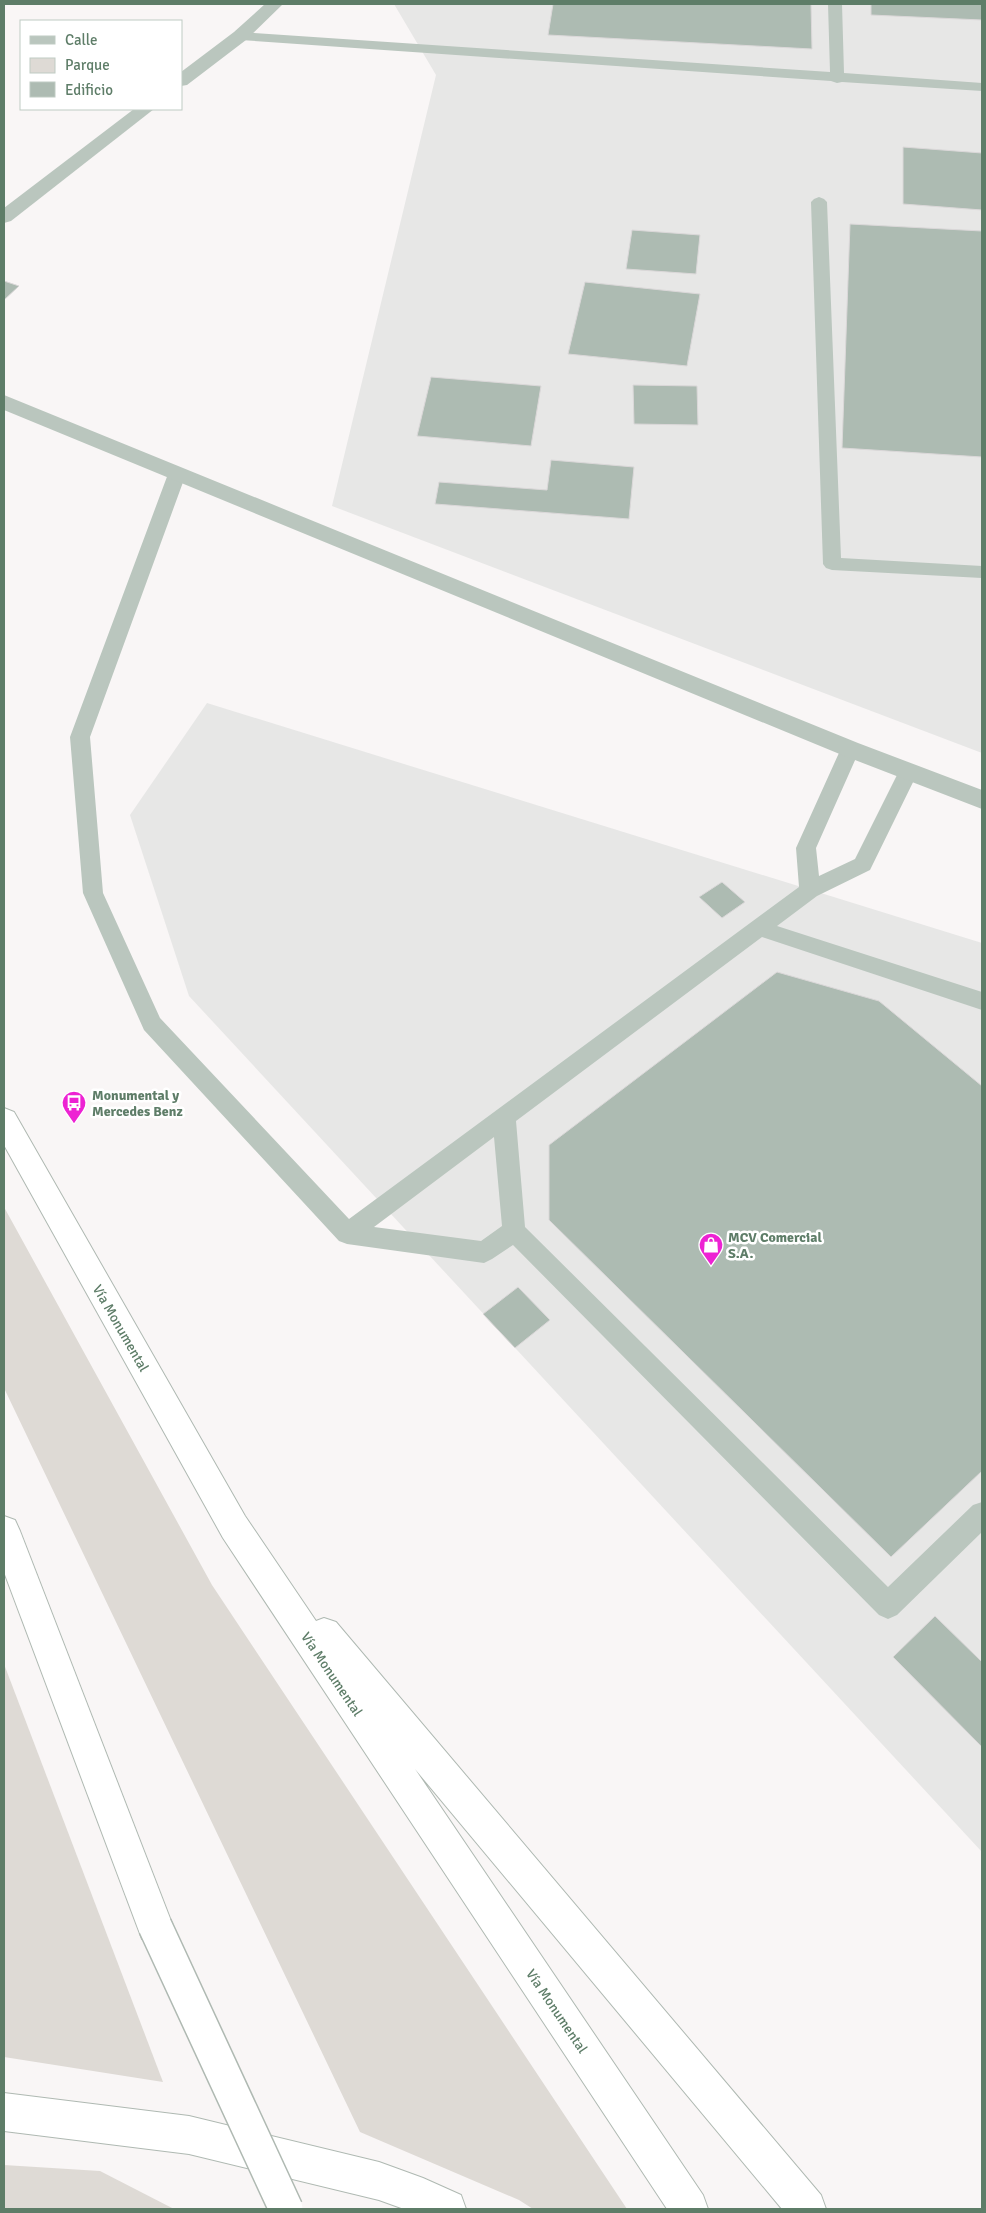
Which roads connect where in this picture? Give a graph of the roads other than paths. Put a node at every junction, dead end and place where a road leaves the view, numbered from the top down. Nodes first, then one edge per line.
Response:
1 (275, 4) edge
2 (835, 4) edge
3 (240, 36) junction
4 (837, 78) junction
5 (182, 80) edge
6 (982, 87) edge
7 (144, 110) edge
8 (819, 202) dead end
9 (4, 217) edge
10 (4, 402) edge
11 (177, 474) junction
12 (982, 572) edge
13 (850, 749) junction
14 (908, 772) junction
15 (982, 800) edge
16 (810, 890) junction
17 (759, 928) junction
18 (982, 1000) edge
19 (504, 1117) junction
20 (4, 1120) edge
21 (514, 1231) junction
22 (347, 1234) junction
23 (982, 1514) edge
24 (234, 1527) junction
25 (4, 1531) edge
26 (4, 2112) edge
27 (286, 2209) edge
28 (447, 2209) edge
29 (689, 2209) edge
30 (807, 2209) edge

1 - 3 street
2 - 4 lane
3 - 4 lane
3 - 5 street
4 - 6 lane
7 - 9 street
8 - 12 lane
10 - 11 street
11 - 13 street
11 - 22 lane
13 - 14 street
13 - 16 lane
14 - 15 street
14 - 16 lane
16 - 17 lane
17 - 18 lane
17 - 19 lane
19 - 21 lane
19 - 22 lane
20 - 24 highway, Vía Monumental
21 - 22 lane
21 - 23 lane
24 - 29 highway, Vía Monumental
24 - 30 highway
25 - 27 highway, bridge
26 - 28 highway

